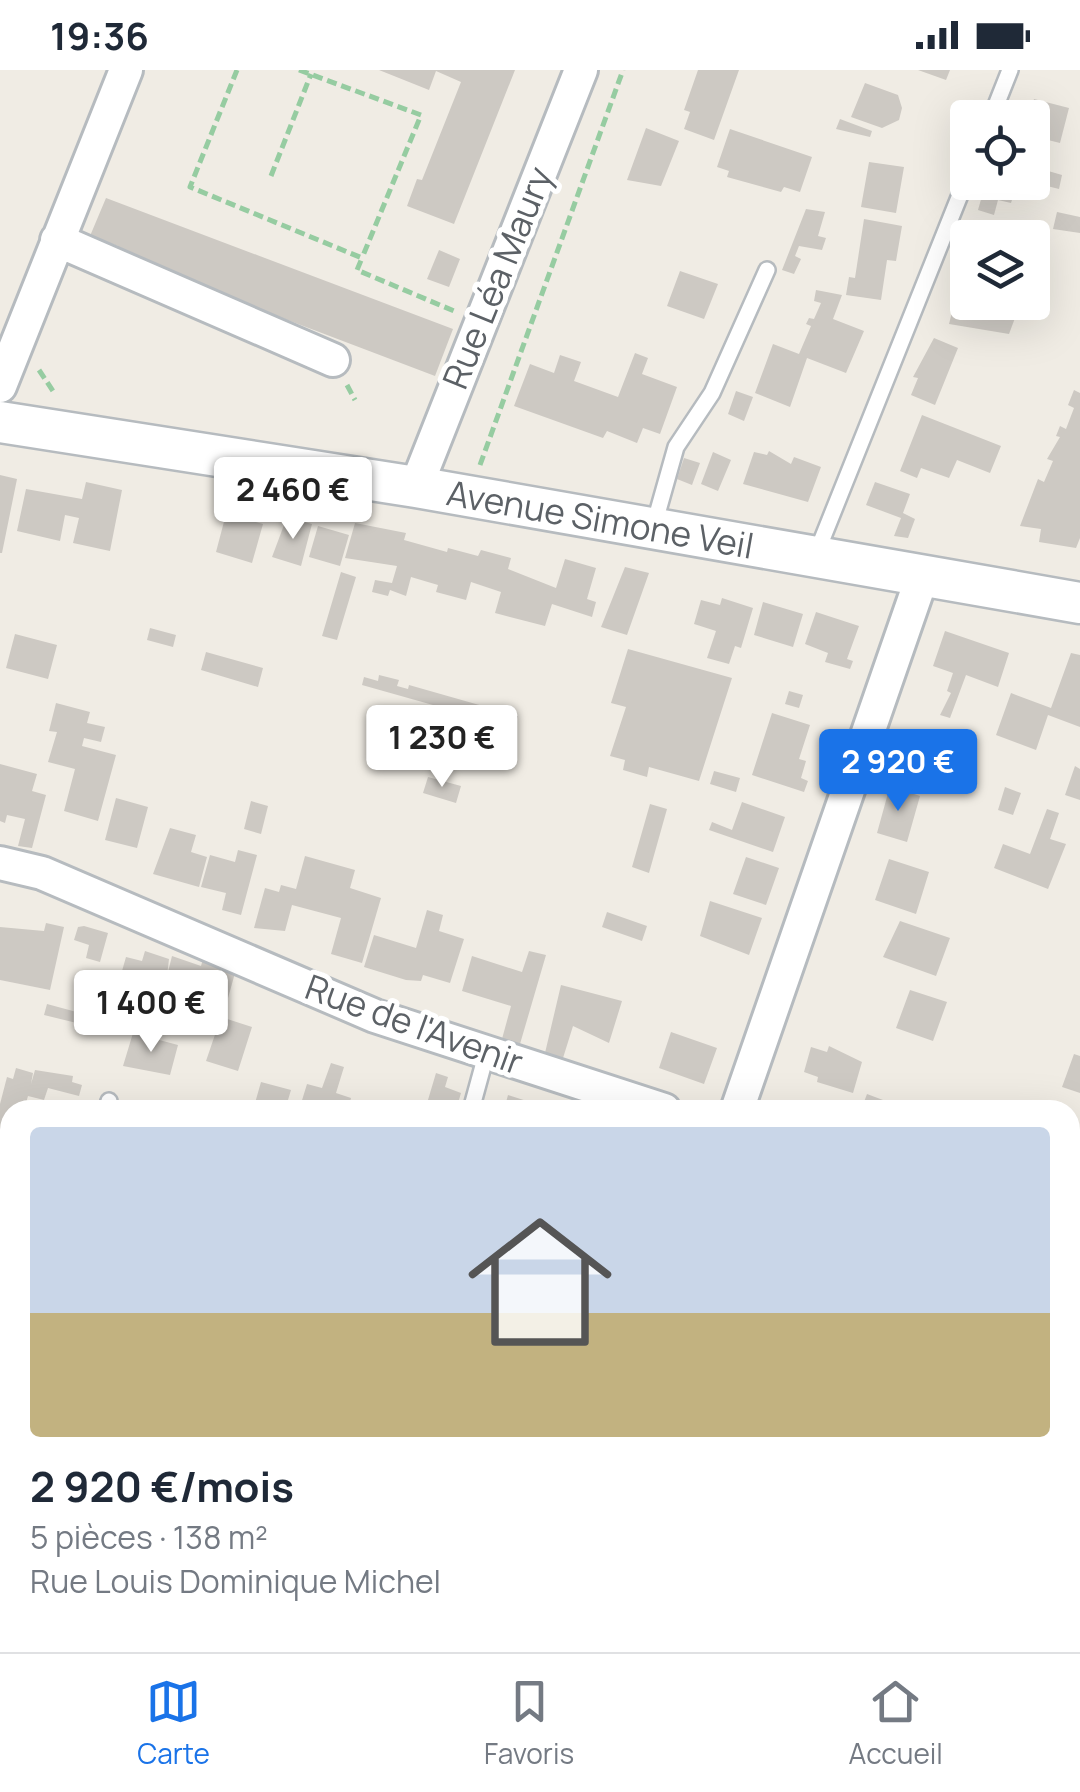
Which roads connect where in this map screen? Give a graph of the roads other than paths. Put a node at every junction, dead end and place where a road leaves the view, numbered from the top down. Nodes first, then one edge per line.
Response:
1 (126, 70) edge
2 (581, 70) edge
3 (1010, 70) edge
4 (998, 100) edge
5 (958, 200) edge
6 (57, 240) junction
7 (767, 270) dead end
8 (333, 360) dead end
9 (0, 386) edge
10 (0, 422) edge
11 (416, 488) junction
12 (653, 529) junction
13 (814, 558) junction
14 (922, 577) junction
15 (1080, 602) edge
16 (0, 863) edge
17 (486, 1055) junction
18 (474, 1100) edge
19 (632, 1100) edge
20 (740, 1100) edge

1 - 6 street
2 - 11 street, Rue Léa Maury
3 - 4 lane
5 - 13 lane
6 - 8 street
6 - 9 street
7 - 12 lane
10 - 11 street, Avenue Simone Veil
11 - 12 street, Avenue Simone Veil
12 - 13 street, Avenue Simone Veil
13 - 14 street, Avenue Simone Veil
14 - 15 street, Avenue Simone Veil
14 - 20 street
16 - 17 street, Rue de l'Avenir
17 - 18 lane
17 - 19 street, Rue de l'Avenir

